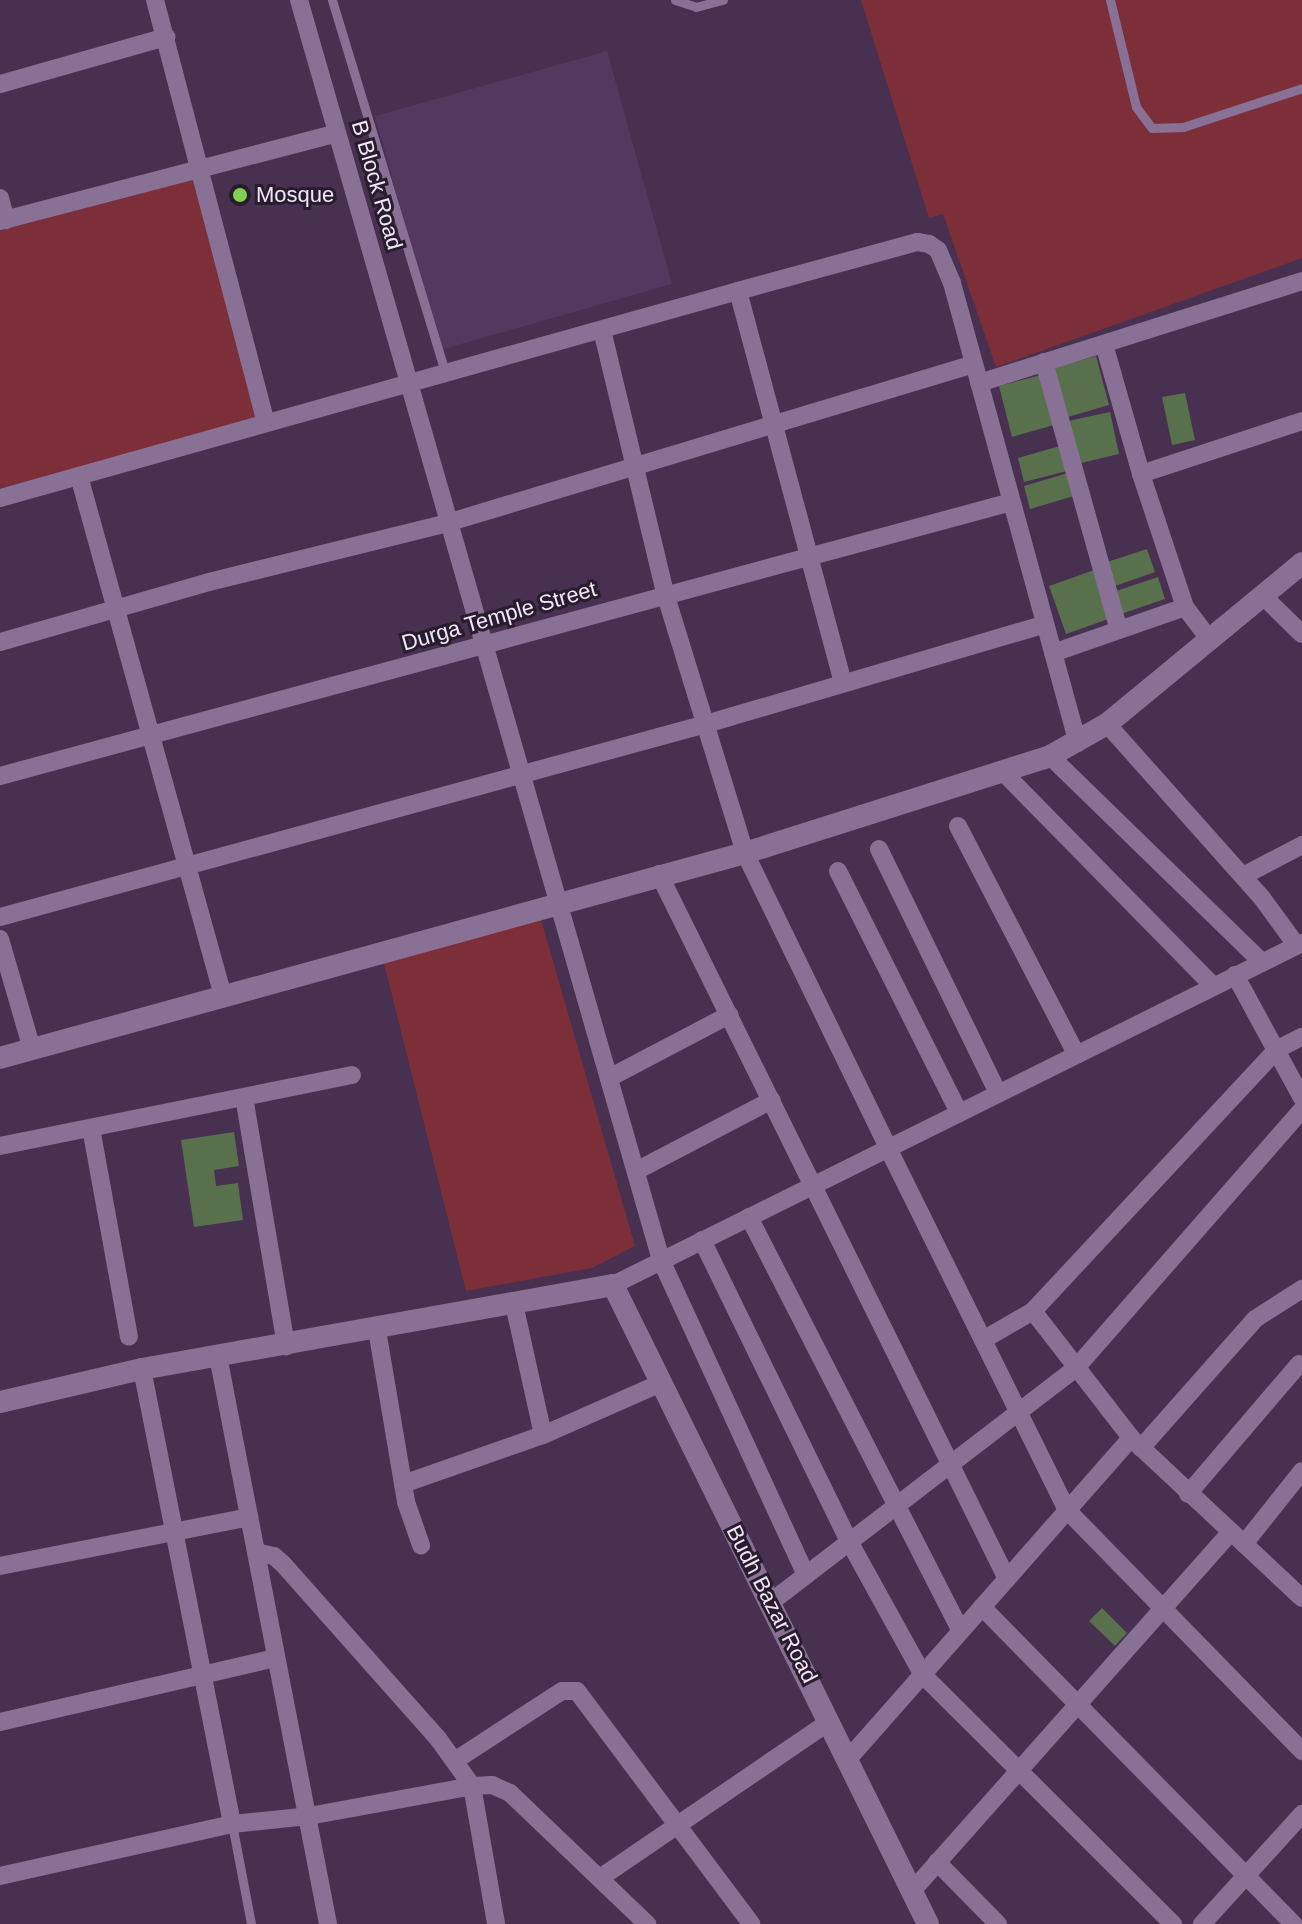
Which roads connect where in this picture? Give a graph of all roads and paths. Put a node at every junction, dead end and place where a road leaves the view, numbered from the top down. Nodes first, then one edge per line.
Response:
1 (155, 0) edge
2 (299, 0) edge
3 (332, 0) edge
4 (675, 0) edge
5 (723, 0) edge
6 (1110, 0) edge
7 (166, 37) junction
8 (0, 84) edge
9 (1302, 88) edge
10 (337, 133) junction
11 (202, 168) junction
12 (0, 198) edge
13 (3, 221) edge
14 (1302, 281) edge
15 (738, 291) junction
16 (602, 330) junction
17 (1104, 344) junction
18 (1044, 362) junction
19 (974, 364) junction
20 (445, 373) junction
21 (409, 383) junction
22 (979, 383) junction
23 (1302, 421) edge
24 (266, 423) junction
25 (775, 428) junction
26 (635, 466) junction
27 (1141, 474) junction
28 (79, 476) junction
29 (0, 498) edge
30 (1011, 502) junction
31 (447, 523) junction
32 (806, 561) junction
33 (1301, 565) edge
34 (665, 593) junction
35 (1263, 596) junction
36 (1185, 607) junction
37 (116, 608) junction
38 (1045, 624) junction
39 (1119, 630) junction
40 (1302, 634) edge
41 (1210, 640) junction
42 (0, 642) edge
43 (484, 648) junction
44 (1053, 653) junction
45 (843, 683) junction
46 (706, 724) junction
47 (1107, 724) junction
48 (150, 734) junction
49 (1078, 743) junction
50 (1050, 756) junction
51 (521, 771) junction
52 (1003, 772) junction
53 (0, 776) edge
54 (958, 826) dead end
55 (1302, 845) edge
56 (879, 849) dead end
57 (745, 853) junction
58 (187, 864) junction
59 (838, 871) dead end
60 (659, 874) junction
61 (1243, 876) junction
62 (559, 902) junction
63 (0, 917) edge
64 (0, 939) edge
65 (1299, 944) edge
66 (1262, 962) junction
67 (1235, 975) junction
68 (1213, 986) junction
69 (223, 996) junction
70 (729, 1015) junction
71 (1302, 1037) edge
72 (32, 1049) junction
73 (1276, 1050) junction
74 (1076, 1054) junction
75 (0, 1058) edge
76 (352, 1075) dead end
77 (609, 1078) junction
78 (998, 1093) junction
79 (244, 1097) junction
80 (1302, 1098) edge
81 (772, 1100) junction
82 (1302, 1110) edge
83 (959, 1113) junction
84 (91, 1128) junction
85 (0, 1146) edge
86 (888, 1148) junction
87 (636, 1171) junction
88 (814, 1185) junction
89 (749, 1217) junction
90 (702, 1240) junction
91 (661, 1260) junction
92 (613, 1285) junction
93 (1302, 1289) edge
94 (514, 1304) junction
95 (1033, 1311) junction
96 (377, 1330) junction
97 (129, 1337) dead end
98 (983, 1340) junction
99 (286, 1346) junction
100 (218, 1356) junction
101 (1299, 1364) dead end
102 (142, 1369) junction
103 (1075, 1369) junction
104 (661, 1383) junction
105 (0, 1402) edge
106 (1020, 1412) junction
107 (543, 1435) junction
108 (1136, 1443) junction
109 (951, 1466) junction
110 (1302, 1471) edge
111 (403, 1484) junction
112 (1188, 1494) junction
113 (897, 1506) junction
114 (1067, 1510) junction
115 (249, 1517) junction
116 (174, 1530) junction
117 (1238, 1538) junction
118 (850, 1543) junction
119 (421, 1545) dead end
120 (256, 1552) junction
121 (0, 1566) edge
122 (806, 1575) junction
123 (1007, 1579) junction
124 (1302, 1598) edge
125 (771, 1602) junction
126 (982, 1607) junction
127 (1163, 1608) junction
128 (961, 1631) junction
129 (276, 1658) junction
130 (923, 1675) junction
131 (203, 1676) junction
132 (1078, 1703) junction
133 (830, 1721) junction
134 (0, 1722) edge
135 (1302, 1751) edge
136 (849, 1758) junction
137 (456, 1760) junction
138 (1020, 1769) junction
139 (472, 1786) junction
140 (1302, 1814) edge
141 (309, 1816) junction
142 (232, 1824) junction
143 (677, 1824) junction
144 (937, 1862) junction
145 (1246, 1875) junction
146 (0, 1876) edge
147 (600, 1878) junction
148 (913, 1890) junction
149 (251, 1924) edge
150 (328, 1924) edge
151 (496, 1924) edge
152 (647, 1924) edge
153 (751, 1924) edge
154 (928, 1924) edge
155 (998, 1924) edge
156 (1173, 1924) edge
157 (1202, 1924) edge
158 (1293, 1924) edge

1 - 7 street
2 - 10 street, B Block Road
3 - 20 lane
4 - 5 lane
6 - 9 lane
7 - 8 street
7 - 11 street
10 - 11 street
10 - 21 street, B Block Road
11 - 13 street
11 - 24 street
12 - 13 street
14 - 17 street
15 - 16 street
15 - 19 street
15 - 25 street
16 - 20 street
16 - 26 street
17 - 18 street
17 - 27 street
18 - 22 street
18 - 39 street
19 - 22 street
19 - 25 street
20 - 21 street
21 - 24 street
21 - 31 street, B Block Road
22 - 30 street
23 - 27 street
24 - 28 street
25 - 26 street
25 - 32 street
26 - 31 street
26 - 34 street
27 - 36 street
28 - 29 street
28 - 37 street
30 - 32 street, Durga Temple Street
30 - 38 street
31 - 37 street
31 - 43 street, B Block Road
32 - 34 street, Durga Temple Street
32 - 45 street
33 - 35 street
34 - 43 street, Durga Temple Street
34 - 46 street
35 - 40 street
35 - 41 street
36 - 39 street
36 - 41 street
37 - 42 street
37 - 48 street
38 - 44 street
38 - 45 street
39 - 44 street
41 - 47 street
43 - 48 street, Durga Temple Street
43 - 51 street, B Block Road
44 - 49 street
45 - 46 street
46 - 51 street
46 - 57 street
47 - 49 street
47 - 61 street
48 - 53 street, Durga Temple Street
48 - 58 street
49 - 50 street
50 - 52 street
50 - 66 street
51 - 58 street
51 - 62 street, B Block Road
52 - 57 street
52 - 68 street
54 - 74 street
55 - 61 street
56 - 78 street
57 - 60 street
57 - 86 street
58 - 63 street
58 - 69 street
59 - 83 street
60 - 62 street
60 - 70 street
61 - 65 street
62 - 69 street
62 - 77 street, B Block Road
64 - 72 street
65 - 66 street
66 - 67 street
67 - 68 street
67 - 73 street
68 - 74 street
69 - 72 street
70 - 77 street
70 - 81 street
71 - 73 street
72 - 75 street
73 - 80 street
73 - 95 street
74 - 78 street
76 - 79 street
77 - 87 street, B Block Road
78 - 83 street
79 - 84 street
79 - 99 street
81 - 87 street
81 - 88 street
82 - 103 street
83 - 86 street
84 - 85 street
84 - 97 street
86 - 88 street
86 - 98 street
87 - 91 street, B Block Road
88 - 89 street
88 - 109 street
89 - 90 street
89 - 113 street
90 - 91 street
90 - 118 street
91 - 92 street
91 - 122 street, B Block Road
92 - 94 street
92 - 104 street, Budh Bazar Road
93 - 108 street
94 - 96 street
94 - 107 street
95 - 98 street
95 - 103 street
96 - 99 street
96 - 111 street
98 - 106 street
99 - 100 street
100 - 102 street
100 - 115 street
101 - 112 street
102 - 105 street
102 - 116 street
103 - 106 street
103 - 108 street
104 - 107 street
104 - 125 street, Budh Bazar Road
106 - 109 street
106 - 114 street
107 - 111 street
108 - 112 street
108 - 114 street
109 - 113 street
109 - 123 street
110 - 117 street
111 - 119 street
112 - 117 street
113 - 118 street
113 - 128 street
114 - 123 street
114 - 127 street
115 - 116 street
115 - 120 street
116 - 121 street
116 - 131 street
117 - 124 street
117 - 127 street
118 - 122 street
118 - 130 street
120 - 129 street
120 - 137 street
122 - 125 street
123 - 126 street
125 - 133 street, Budh Bazar Road
126 - 128 street
126 - 132 street
127 - 132 street
127 - 135 street
128 - 130 street
129 - 131 street
129 - 141 street
130 - 136 street
130 - 138 street
131 - 134 street
131 - 142 street
132 - 138 street
132 - 145 street
133 - 136 street, Budh Bazar Road
133 - 143 street
136 - 148 street, Budh Bazar Road
137 - 139 street
137 - 143 street
138 - 144 street
138 - 156 street
139 - 141 street
139 - 147 street
139 - 151 street
140 - 145 street
141 - 142 street
141 - 150 street
142 - 146 street
142 - 149 lane
143 - 147 street
143 - 153 street
144 - 148 street
144 - 155 street
145 - 157 street
145 - 158 street
147 - 152 street
148 - 154 street, Budh Bazar Road

